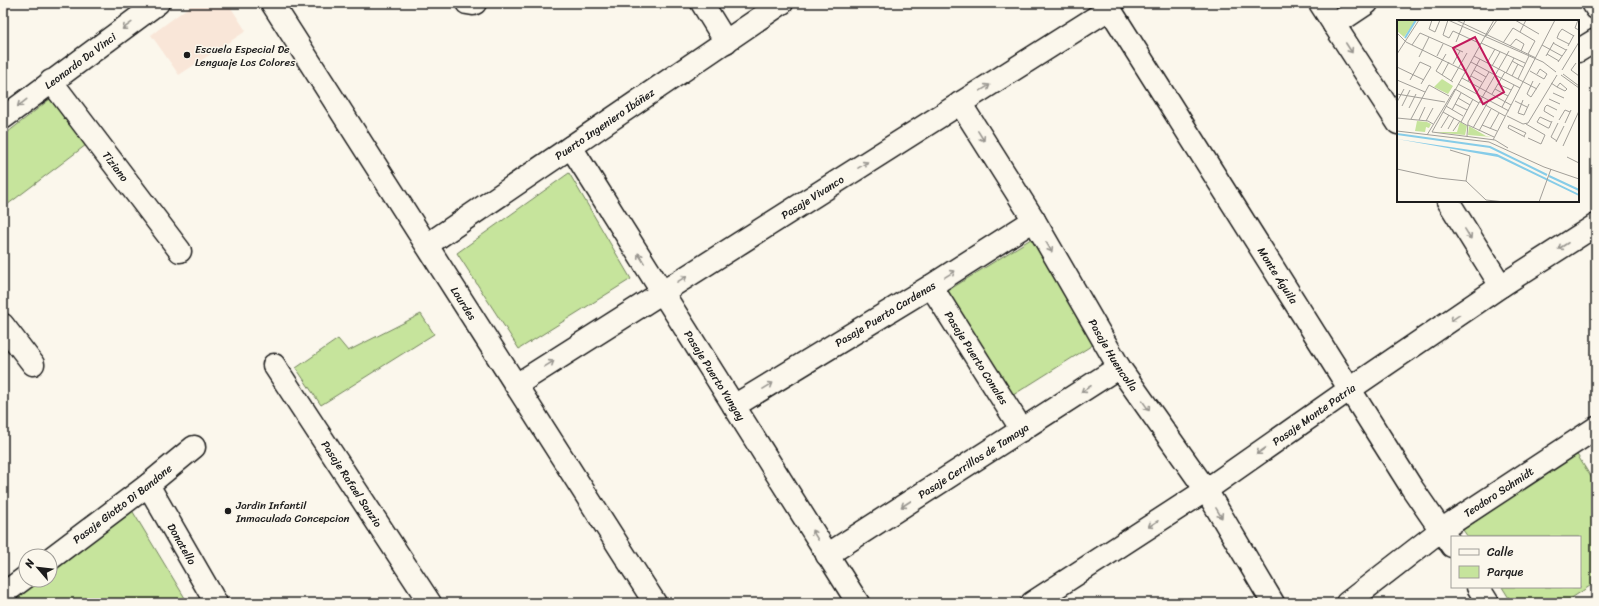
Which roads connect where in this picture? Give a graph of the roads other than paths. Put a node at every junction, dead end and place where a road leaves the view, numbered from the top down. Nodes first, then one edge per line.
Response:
1 (158, 3) edge
2 (272, 3) edge
3 (467, 3) edge
4 (475, 3) edge
5 (702, 3) edge
6 (782, 3) edge
7 (1320, 3) edge
8 (1367, 3) edge
9 (1593, 3) edge
10 (1108, 6) edge
11 (1596, 8) edge
12 (1334, 25) junction
13 (1596, 40) edge
14 (726, 42) junction
15 (1579, 50) edge
16 (51, 81) junction
17 (960, 103) junction
18 (3, 118) edge
19 (1397, 121) edge
20 (571, 147) junction
21 (1449, 202) edge
22 (1034, 220) junction
23 (1596, 225) edge
24 (427, 245) junction
25 (180, 251) dead end
26 (931, 286) junction
27 (1501, 286) junction
28 (662, 292) junction
29 (3, 324) edge
30 (33, 364) dead end
31 (274, 365) dead end
32 (1119, 368) junction
33 (516, 385) junction
34 (1350, 388) junction
35 (734, 406) junction
36 (1022, 430) junction
37 (1593, 437) edge
38 (194, 447) dead end
39 (148, 485) junction
40 (1206, 490) junction
41 (1447, 538) edge
42 (58, 553) edge
43 (827, 555) junction
44 (18, 583) edge
45 (1479, 588) edge
46 (3, 594) edge
47 (216, 603) edge
48 (430, 603) edge
49 (655, 603) edge
50 (858, 603) edge
51 (1032, 603) edge
52 (1273, 603) edge
53 (1347, 603) edge
54 (1488, 603) edge

1 -> 16 street, Leonardo Da Vinci
2 - 24 street, Lourdes
3 - 4 street
5 - 14 street
6 - 14 street, Puerto Ingeniero Ibáñez
7 - 12 street
8 - 12 street
9 - 11 street
17 -> 10 street, Pasaje Vivanco
10 - 34 street, Monte Águila
12 -> 19 street
13 - 15 street
14 - 20 street, Puerto Ingeniero Ibáñez
16 -> 18 street, Leonardo Da Vinci
16 - 25 street, Tiziano
17 -> 22 street, Pasaje Huencolla
28 -> 17 street, Pasaje Vivanco
20 - 24 street, Puerto Ingeniero Ibáñez
28 -> 20 street, Pasaje Puerto Yungay
21 -> 27 street
26 -> 22 street, Pasaje Puerto Cardenas
22 -> 32 street, Pasaje Huencolla
23 -> 27 street, Pasaje Monte Patria
24 - 33 street, Lourdes
35 -> 26 street, Pasaje Puerto Cardenas
26 - 36 street, Pasaje Puerto Conales
27 -> 34 street, Pasaje Monte Patria
33 -> 28 street, Pasaje Vivanco
28 - 35 street, Pasaje Puerto Yungay
29 - 30 street
31 - 48 street, Pasaje Rafael Sanzio
32 -> 36 street, Pasaje Cerrillos de Tamaya
32 -> 40 street, Pasaje Huencolla
33 - 49 street, Lourdes
34 -> 40 street, Pasaje Monte Patria
34 - 41 street, Monte Águila
43 -> 35 street, Pasaje Puerto Yungay
36 -> 43 street, Pasaje Cerrillos de Tamaya
37 - 41 street, Teodoro Schmidt
38 - 39 street, Pasaje Giotto Di Bandone
39 - 42 street, Pasaje Giotto Di Bandone
39 - 47 street, Donatello
40 -> 51 street, Pasaje Monte Patria
40 -> 52 street, Pasaje Huencolla
41 - 53 street, Teodoro Schmidt
43 - 50 street, Pasaje Puerto Yungay
44 - 46 street
45 - 54 street

